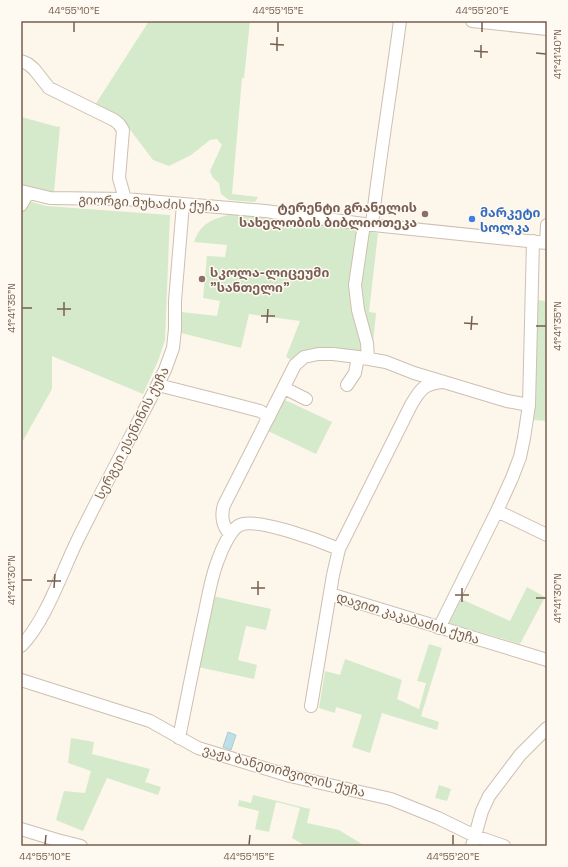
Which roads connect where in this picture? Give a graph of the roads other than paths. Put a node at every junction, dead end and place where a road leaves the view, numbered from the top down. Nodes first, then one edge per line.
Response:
1 (400, 21) edge
2 (472, 21) edge
3 (547, 29) edge
4 (21, 61) edge
5 (25, 192) edge
6 (125, 199) junction
7 (183, 204) junction
8 (21, 205) edge
9 (368, 224) junction
10 (547, 225) edge
11 (533, 242) junction
12 (546, 243) edge
13 (363, 358) junction
14 (443, 382) junction
15 (158, 385) junction
16 (347, 385) dead end
17 (284, 388) junction
18 (306, 400) dead end
19 (528, 405) junction
20 (270, 417) junction
21 (497, 511) junction
22 (230, 534) junction
23 (547, 535) edge
24 (339, 549) junction
25 (330, 594) junction
26 (439, 628) junction
27 (21, 646) edge
28 (547, 660) edge
29 (21, 680) edge
30 (311, 706) dead end
31 (547, 728) edge
32 (179, 738) junction
33 (21, 829) edge
34 (474, 841) edge
35 (81, 846) edge
36 (504, 846) edge

1 - 9 street
2 - 3 street
4 - 6 street
5 - 6 street, გიორგი მუხაძის ქუჩა
5 - 8 street
6 - 7 street, გიორგი მუხაძის ქუჩა
7 - 9 street, გიორგი მუხაძის ქუჩა
7 - 15 street, სერგეი ესენინის ქუჩა
9 - 11 street, გიორგი მუხაძის ქუჩა
9 - 13 street
10 - 12 street, გიორგი მუხაძის ქუჩა
11 - 12 street, გიორგი მუხაძის ქუჩა
11 - 19 street
13 - 14 street
13 - 16 street
13 - 17 street
14 - 19 street
14 - 24 street, დავით კაკაბაძის ქუჩა
15 - 20 street
15 - 27 street, სერგეი ესენინის ქუჩა
17 - 18 street
17 - 20 street
19 - 21 street
20 - 22 street
21 - 23 street
21 - 26 street
22 - 24 street
22 - 32 street
24 - 25 street, დავით კაკაბაძის ქუჩა
25 - 26 street, დავით კაკაბაძის ქუჩა
25 - 30 street
26 - 28 street, დავით კაკაბაძის ქუჩა
29 - 32 street, ვაჟა ბანეთიშვილის ქუჩა
31 - 34 street
32 - 34 street, ვაჟა ბანეთიშვილის ქუჩა
33 - 35 street
34 - 36 street, ვაჟა ბანეთიშვილის ქუჩა

